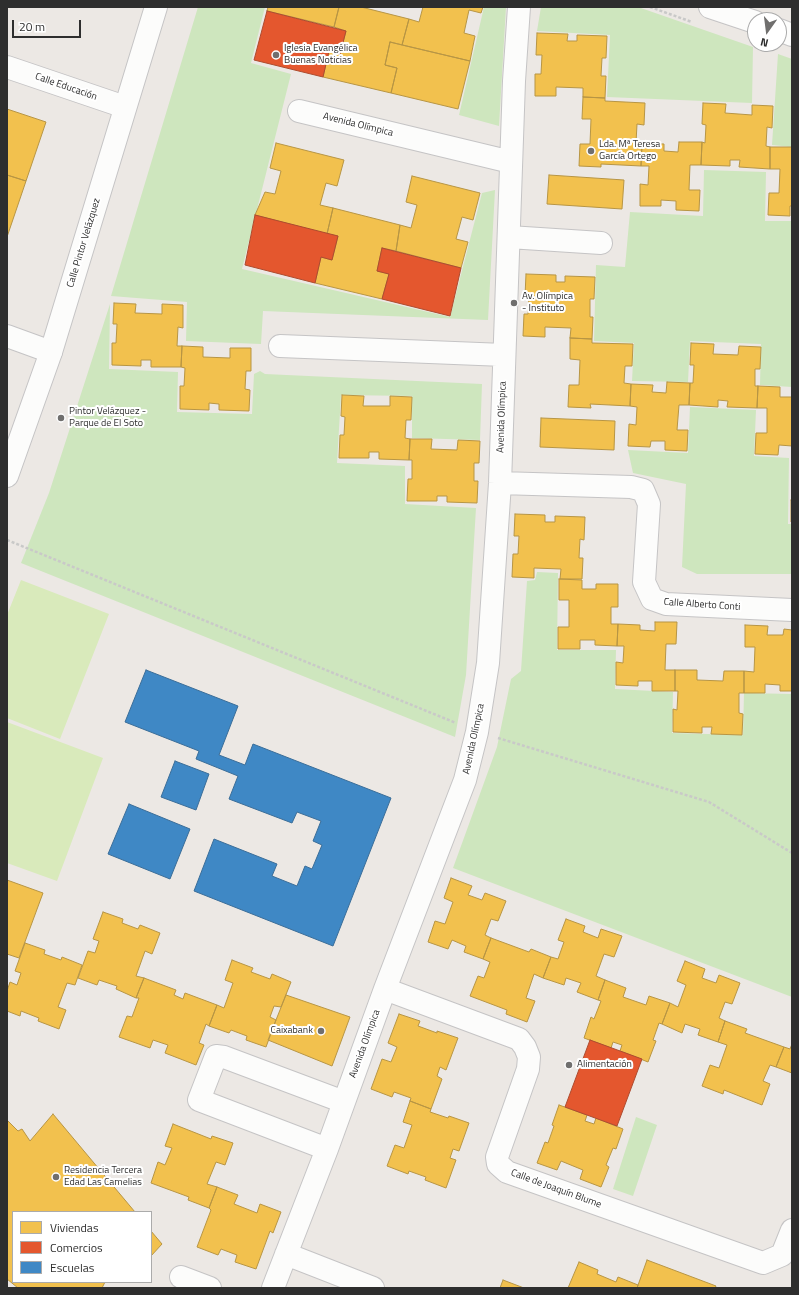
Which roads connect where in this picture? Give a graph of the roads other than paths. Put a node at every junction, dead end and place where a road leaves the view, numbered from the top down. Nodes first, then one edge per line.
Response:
1 (156, 7) edge
2 (519, 7) edge
3 (710, 7) edge
4 (747, 19) edge
5 (7, 67) edge
6 (125, 107) junction
7 (299, 111) dead end
8 (511, 162) junction
9 (509, 237) junction
10 (601, 243) dead end
11 (7, 336) edge
12 (280, 346) dead end
13 (51, 352) junction
14 (504, 355) junction
15 (7, 476) edge
16 (500, 483) junction
17 (792, 610) edge
18 (384, 989) junction
19 (344, 1102) junction
20 (327, 1149) junction
21 (792, 1230) edge
22 (286, 1254) junction
23 (181, 1277) dead end
24 (210, 1288) edge
25 (273, 1288) edge
26 (373, 1288) edge

1 - 6 street, Calle Pintor Velázquez
2 - 8 street, Avenida Olímpica
3 - 4 street
5 - 6 street, Calle Educación
6 - 13 street, Calle Pintor Velázquez
7 - 8 street, Avenida Olímpica
8 - 9 street, Avenida Olímpica
9 - 10 street
9 - 14 street, Avenida Olímpica
11 - 13 street
12 - 14 street
13 - 15 street, Calle Pintor Velázquez
14 - 16 street, Avenida Olímpica
16 - 17 street, Calle Alberto Conti
16 - 18 street, Avenida Olímpica
18 - 19 street, Avenida Olímpica
18 - 21 street, Calle de Joaquín Blume
19 - 20 street, Avenida Olímpica
19 - 20 street
20 - 22 street, Avenida Olímpica
22 - 25 street, Avenida Olímpica
22 - 26 street
23 - 24 street

